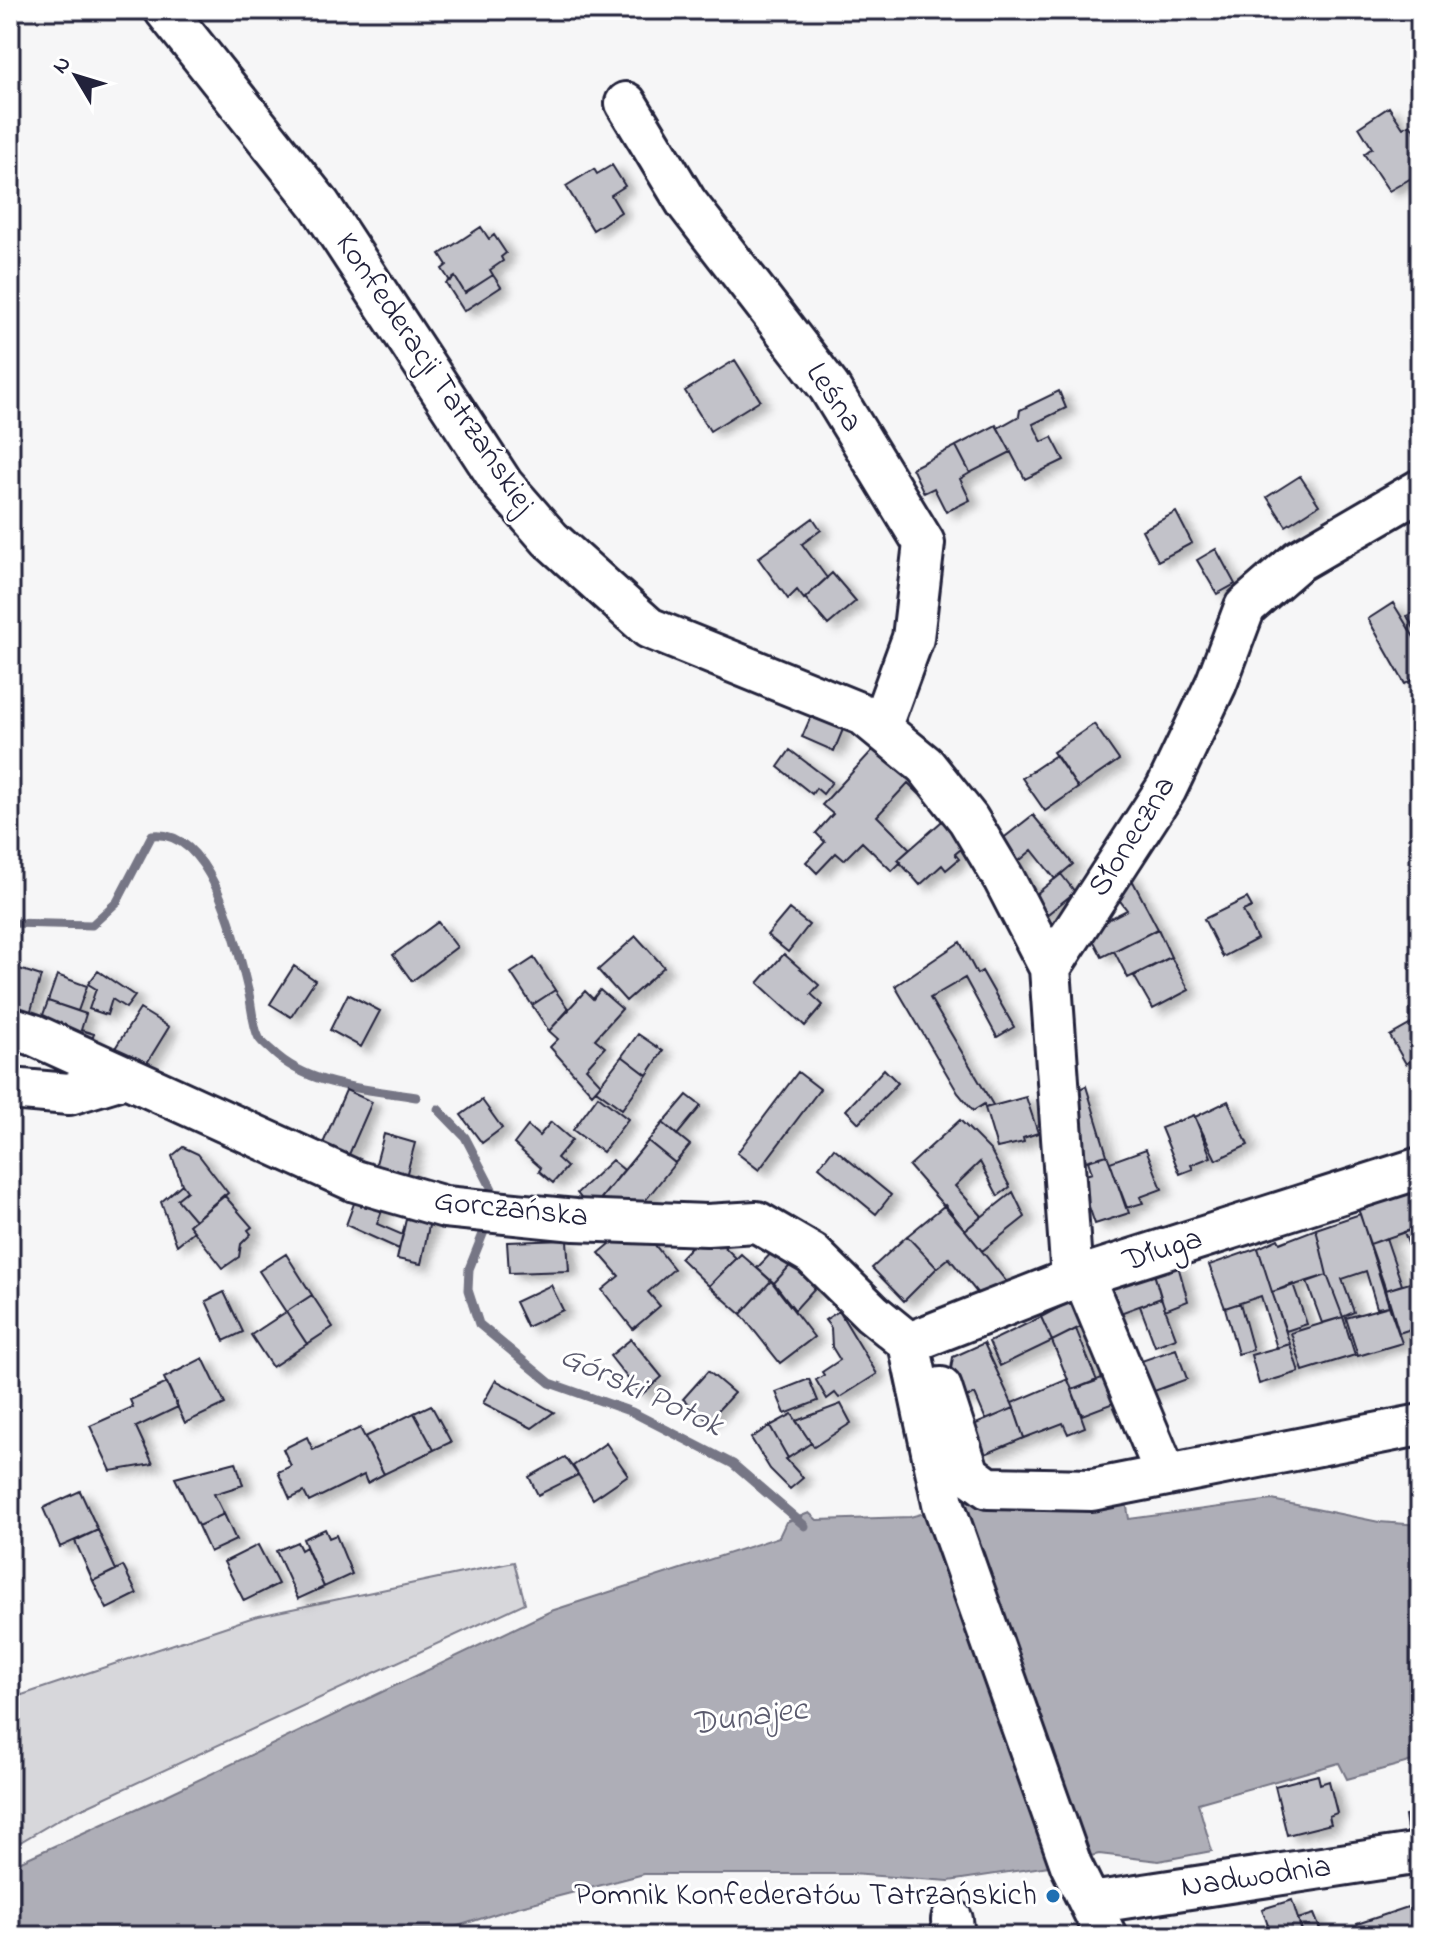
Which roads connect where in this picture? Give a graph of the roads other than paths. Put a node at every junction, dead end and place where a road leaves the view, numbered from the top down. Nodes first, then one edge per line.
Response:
1 (165, 10) edge
2 (626, 103) dead end
3 (1420, 490) edge
4 (880, 728) junction
5 (1050, 968) junction
6 (10, 1027) edge
7 (125, 1077) junction
8 (10, 1089) edge
9 (1420, 1168) edge
10 (1078, 1278) junction
11 (909, 1343) junction
12 (917, 1384) junction
13 (1420, 1425) edge
14 (1166, 1475) junction
15 (1420, 1853) edge
16 (1099, 1919) edge

1 - 4 street, Konfederacji Tatrzańskiej
2 - 4 street, Leśna
3 - 5 street, Słoneczna
4 - 5 street, Konfederacji Tatrzańskiej
5 - 10 street
6 - 7 street, Gorczańska
7 - 8 street
7 - 11 street, Gorczańska
9 - 10 street, Długa
10 - 11 street, Długa
10 - 14 street
11 - 12 street
12 - 14 street
12 - 16 street
13 - 14 street
15 - 16 street, Nadwodnia

